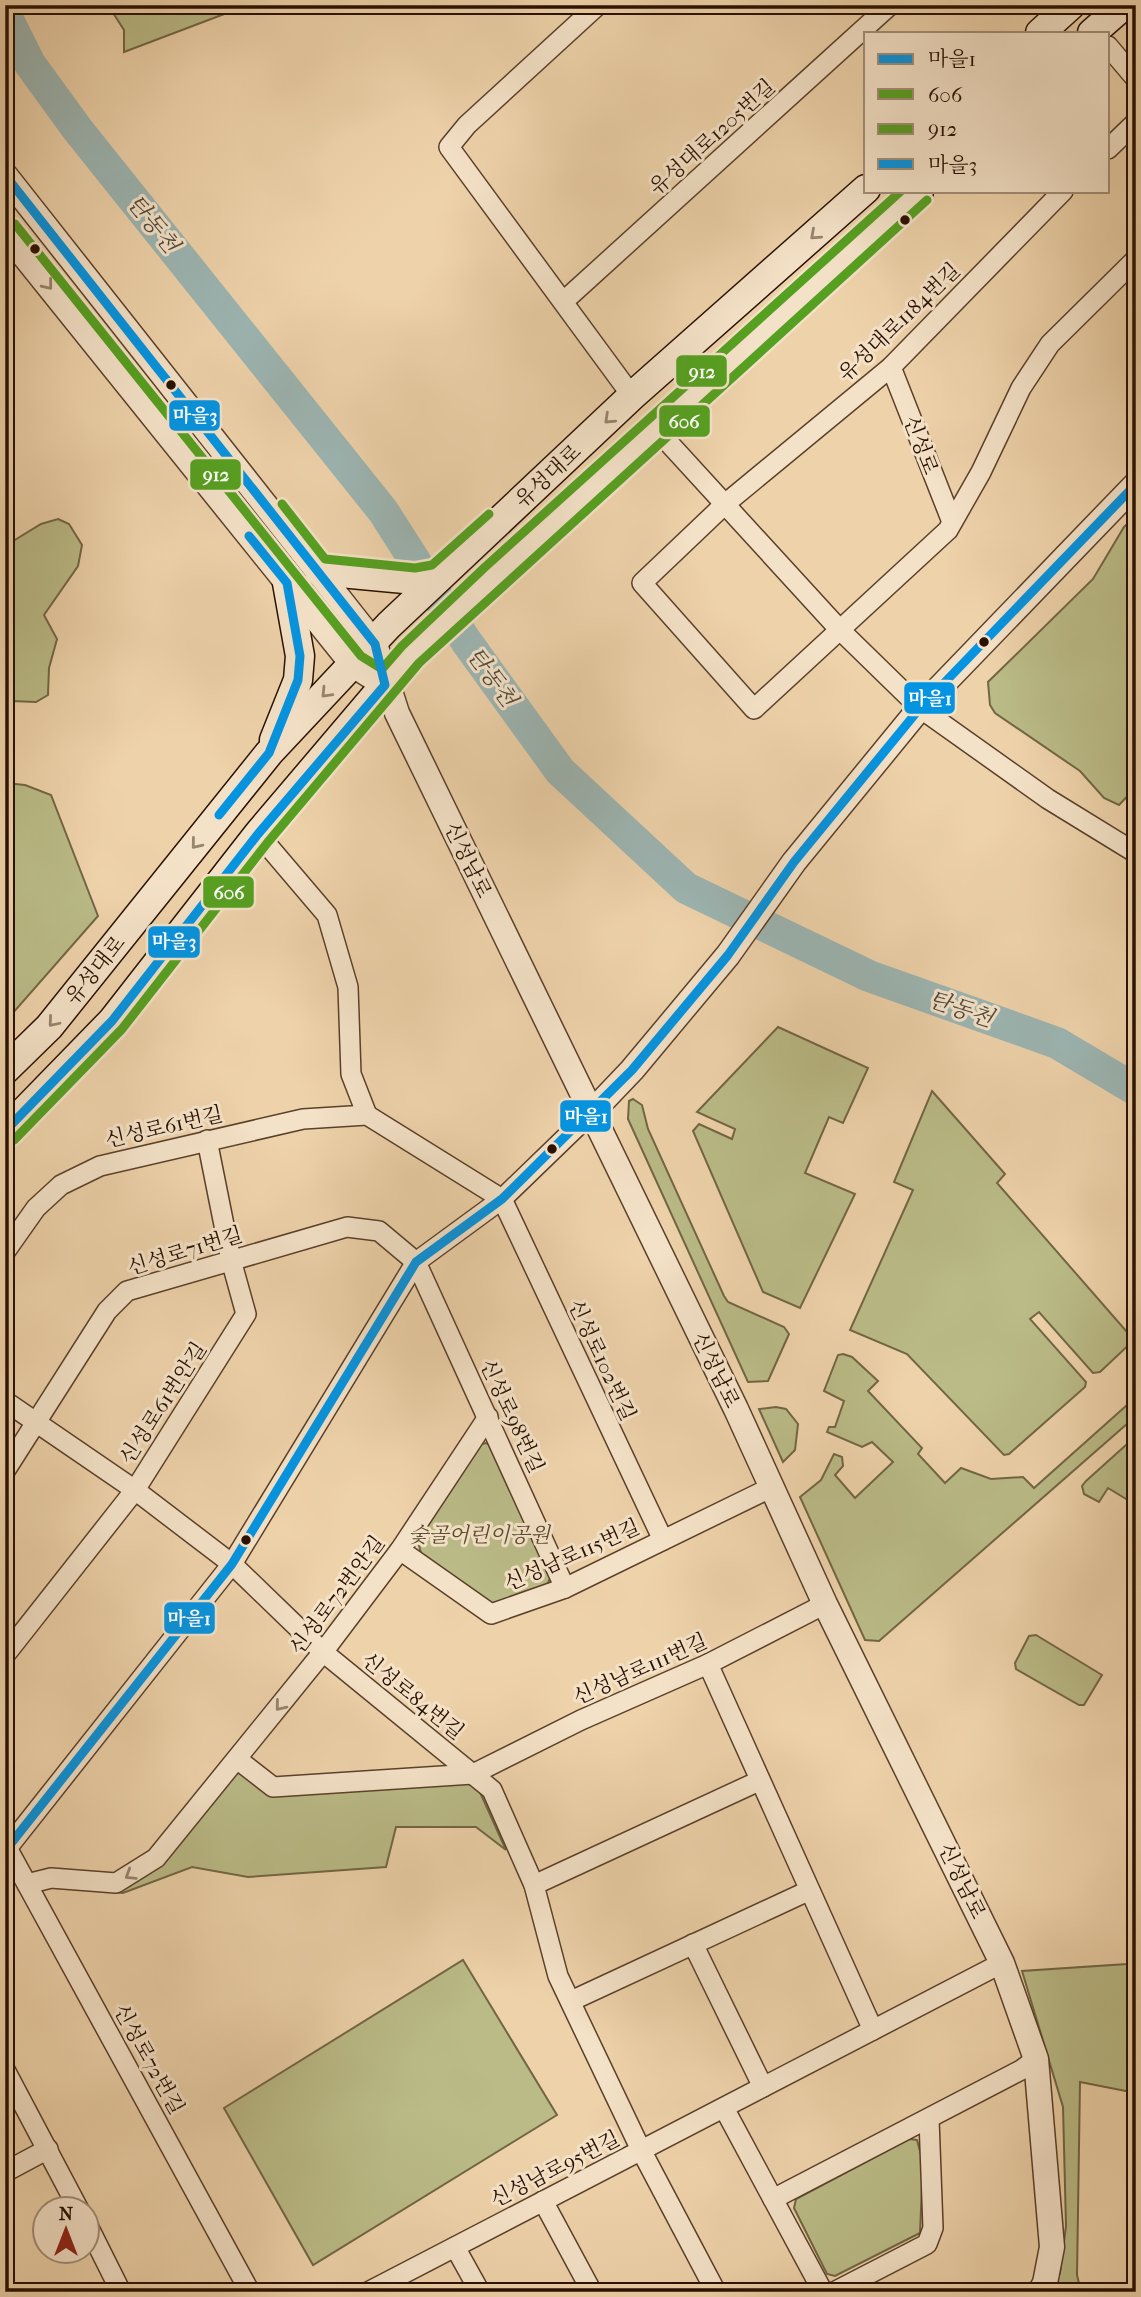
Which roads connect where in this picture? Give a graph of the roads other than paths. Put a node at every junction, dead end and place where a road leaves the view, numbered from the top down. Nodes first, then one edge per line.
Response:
1 (598, 5) edge
2 (890, 5) edge
3 (1072, 5) edge
4 (1124, 5) edge
5 (1041, 32) edge
6 (1095, 32) edge
7 (1101, 32) edge
8 (1110, 50) edge
9 (1136, 79) edge
10 (1136, 122) edge
11 (1110, 147) edge
12 (5, 175) edge
13 (864, 191) edge
14 (918, 192) edge
15 (1062, 192) edge
16 (5, 232) edge
17 (1136, 259) edge
18 (564, 301) junction
19 (891, 367) junction
20 (632, 397) junction
21 (656, 429) junction
22 (1136, 484) edge
23 (725, 503) junction
24 (952, 522) junction
25 (319, 571) junction
26 (437, 577) junction
27 (287, 583) junction
28 (839, 629) junction
29 (382, 634) junction
30 (353, 665) junction
31 (385, 685) junction
32 (920, 708) junction
33 (269, 752) junction
34 (258, 834) junction
35 (1136, 853) edge
36 (5, 1070) edge
37 (591, 1113) junction
38 (368, 1115) junction
39 (5, 1131) edge
40 (207, 1140) junction
41 (502, 1199) junction
42 (5, 1252) edge
43 (231, 1260) junction
44 (416, 1262) junction
45 (5, 1401) edge
46 (488, 1417) junction
47 (35, 1422) junction
48 (5, 1471) edge
49 (770, 1488) junction
50 (135, 1490) junction
51 (663, 1540) junction
52 (400, 1550) junction
53 (232, 1564) junction
54 (565, 1588) junction
55 (825, 1604) junction
56 (323, 1653) junction
57 (5, 1655) edge
58 (708, 1664) junction
59 (237, 1759) junction
60 (473, 1774) junction
61 (759, 1781) junction
62 (6, 1847) edge
63 (27, 1884) junction
64 (534, 1885) junction
65 (808, 1891) junction
66 (693, 1944) junction
67 (1002, 1963) junction
68 (571, 2001) junction
69 (873, 2030) junction
70 (1036, 2059) junction
71 (5, 2070) edge
72 (762, 2087) junction
73 (723, 2108) junction
74 (929, 2119) junction
75 (48, 2149) junction
76 (641, 2150) junction
77 (5, 2172) edge
78 (72, 2196) edge
79 (773, 2199) junction
80 (543, 2201) junction
81 (455, 2247) junction
82 (102, 2254) edge
83 (121, 2292) edge
84 (250, 2292) edge
85 (369, 2292) edge
86 (480, 2292) edge
87 (592, 2292) edge
88 (716, 2292) edge
89 (823, 2292) edge
90 (834, 2292) edge
91 (1040, 2292) edge

1 - 18 street
2 - 18 street, 유성대로1205번길
3 - 5 main road
3 - 6 street
4 - 7 main road
8 - 9 street
10 - 11 street
12 - 25 street
13 -> 20 main road, 유성대로
14 - 21 main road, 유성대로
15 - 19 street, 유성대로1184번길
16 -> 27 street
17 - 24 street, 유성대로1184번길
18 - 20 street
19 - 23 street, 유성대로1184번길
19 - 24 street, 신성로
20 -> 26 main road, 유성대로
21 - 23 street
21 - 31 main road, 유성대로
22 - 32 street
23 - 28 street
23 - 28 street, 유성대로1184번길
24 - 28 street, 유성대로1184번길
25 - 26 main road
25 - 29 street
26 - 29 main road, 유성대로
27 - 30 street
27 - 33 main road
28 - 32 street
29 - 30 main road, 유성대로
29 - 31 street, 신성남로
30 - 31 street
30 -> 33 main road, 유성대로
31 - 34 main road, 유성대로
31 - 37 street, 신성남로
32 - 35 street
32 - 37 street
33 -> 36 main road, 유성대로
34 - 38 street
34 - 39 main road, 유성대로
37 - 41 street
37 - 49 street, 신성남로
38 - 40 street, 신성로61번길
38 - 41 street
40 - 42 street, 신성로61번길
40 - 43 street, 신성로61번안길
41 - 44 street
41 - 51 street, 신성로102번길
43 - 44 street, 신성로71번길
43 - 47 street, 신성로71번길
43 - 50 street, 신성로61번안길
44 - 46 street, 신성로98번길
44 - 53 street
45 - 47 street, 신성로84번길
46 - 52 street, 신성로72번안길
46 - 54 street, 신성로98번길
47 - 48 street, 신성로71번길
47 - 50 street, 신성로84번길
49 - 51 street, 신성남로115번길
49 - 55 street, 신성남로
50 - 53 street, 신성로84번길
50 - 57 street, 신성로61번안길
51 - 54 street, 신성남로115번길
52 - 54 street, 신성남로115번길
52 - 56 street, 신성로72번안길
53 - 56 street, 신성로84번길
53 - 62 street
55 - 58 street, 신성남로111번길
55 - 67 street, 신성남로
56 -> 59 street, 신성로72번안길
56 - 60 street, 신성로84번길
58 - 60 street, 신성남로111번길
58 - 61 street
59 - 60 street
59 -> 63 street, 신성로72번안길
60 - 64 street, 신성로84번길
61 - 64 street
61 - 65 street
62 - 63 street, 신성로72번길
63 - 84 street, 신성로72번길
64 - 68 street, 신성로84번길
65 - 66 street
65 - 69 street
66 - 68 street
66 - 72 street
67 - 69 street, 신성남로95번길
67 - 70 street, 신성남로
68 - 76 street, 신성로84번길
69 - 72 street, 신성남로95번길
70 - 74 street
70 - 91 street, 신성남로
71 - 75 street
72 - 73 street, 신성남로95번길
73 - 76 street, 신성남로95번길
73 - 79 street
74 - 79 street
74 - 90 street
75 - 77 street
75 - 78 street
76 - 80 street, 신성남로95번길
76 - 88 street, 신성로84번길
79 - 89 street
80 - 81 street, 신성남로95번길
80 - 87 street
81 - 85 street, 신성남로95번길
81 - 86 street
82 - 83 street

